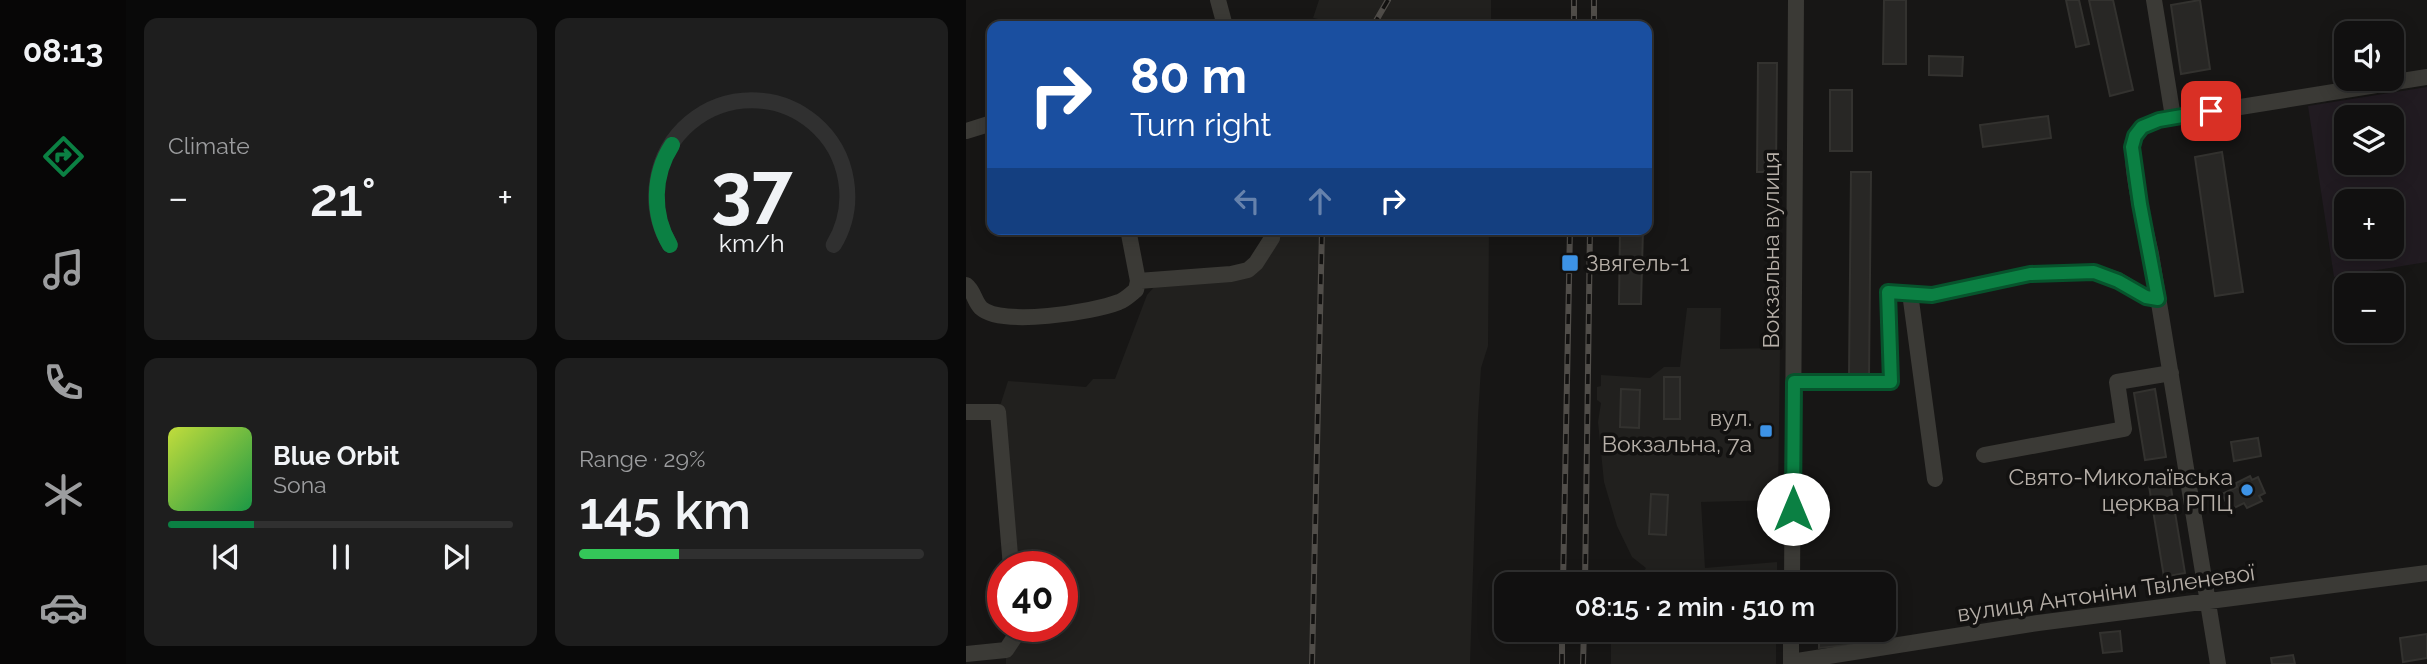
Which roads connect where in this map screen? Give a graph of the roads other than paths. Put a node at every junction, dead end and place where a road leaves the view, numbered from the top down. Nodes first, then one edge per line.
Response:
1 (1219, 0) edge
2 (1796, 0) edge
3 (2154, 0) edge
4 (1224, 21) edge
5 (2427, 77) edge
6 (2173, 117) junction
7 (987, 124) edge
8 (966, 131) edge
9 (1129, 235) edge
10 (1272, 235) edge
11 (1138, 281) junction
12 (966, 285) edge
13 (1910, 293) junction
14 (2158, 299) junction
15 (2171, 373) junction
16 (1794, 382) junction
17 (1891, 382) junction
18 (1922, 383) junction
19 (966, 412) edge
20 (1984, 455) dead end
21 (1935, 479) dead end
22 (1010, 551) edge
23 (1792, 572) edge
24 (2427, 573) edge
25 (2210, 602) junction
26 (1011, 642) edge
27 (1791, 642) edge
28 (966, 654) edge
29 (1791, 663) edge
30 (2218, 664) edge

1 - 4 street
2 - 16 street, Вокзальна вулиця
3 - 6 street
5 - 6 street
6 - 14 street
7 - 8 street
9 - 11 street
10 - 11 street
11 - 12 street
13 - 14 street
13 - 17 street
13 - 18 street
14 - 15 street
15 - 20 street
15 - 25 street
16 - 17 street
16 - 23 street, Вокзальна вулиця
17 - 18 street
18 - 21 street
19 - 22 street
24 - 25 street, вулиця Антоніни Твіленевої
25 - 29 street, вулиця Антоніни Твіленевої
25 - 30 street
26 - 28 street
27 - 29 street

